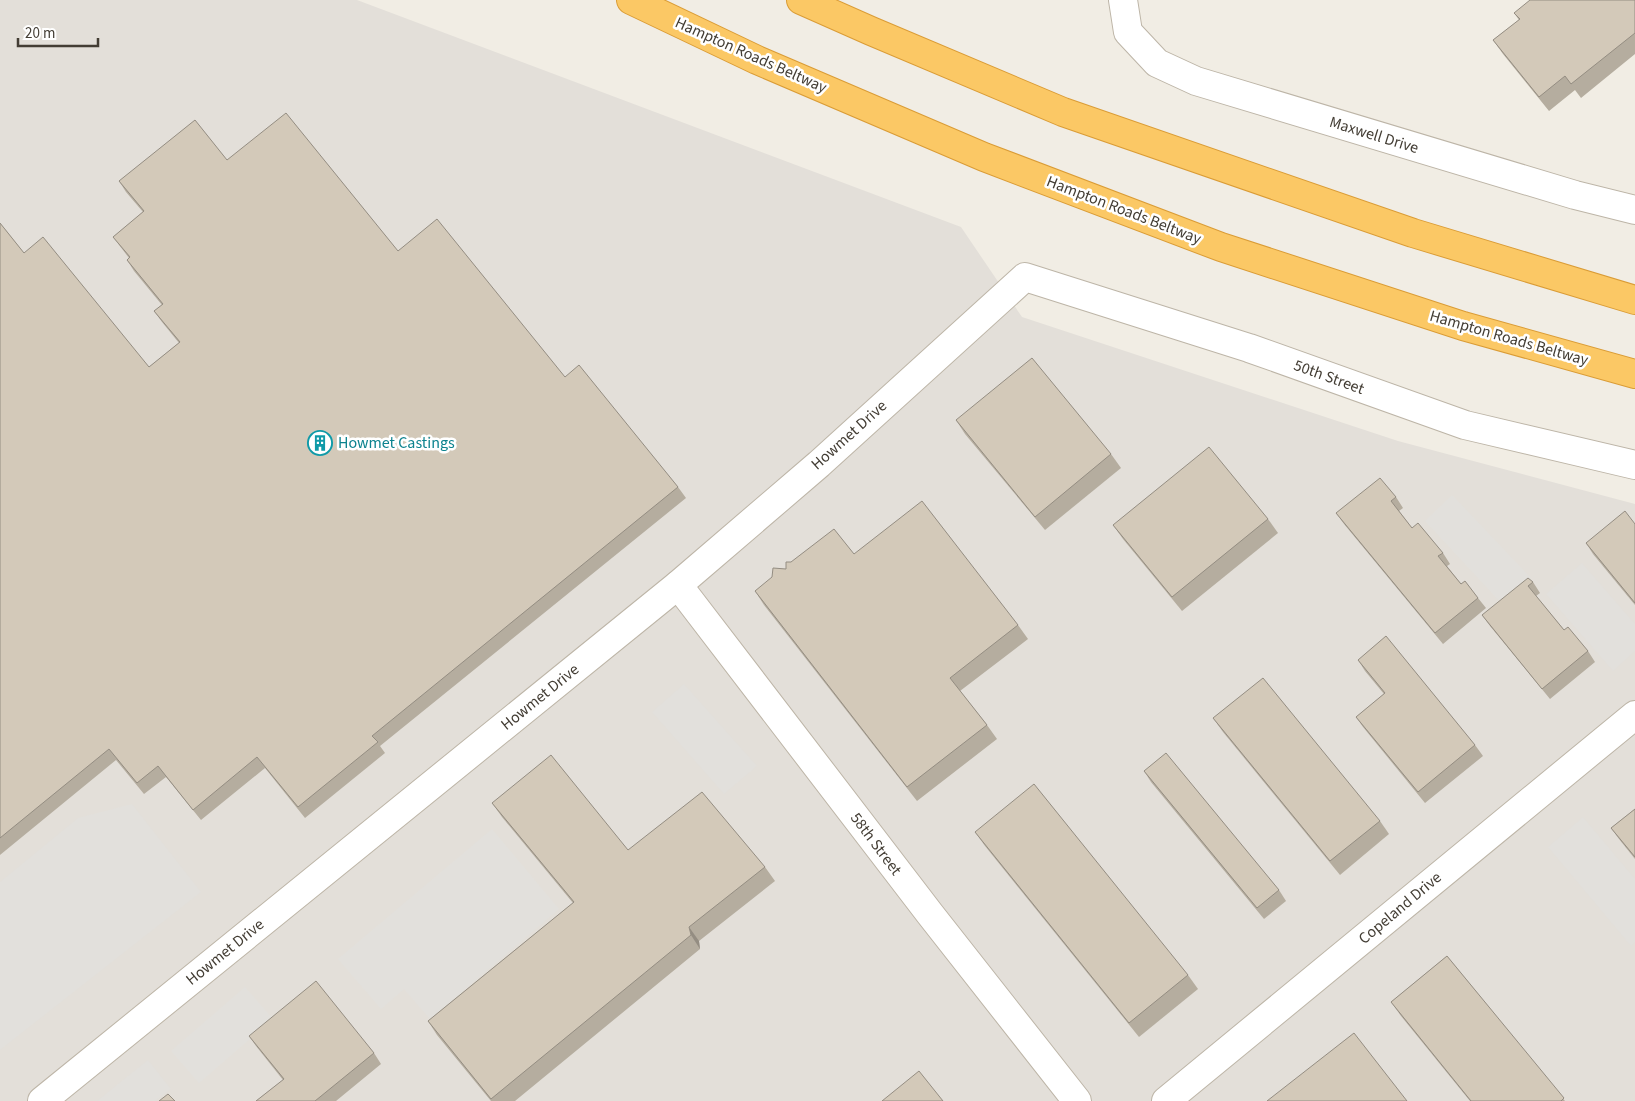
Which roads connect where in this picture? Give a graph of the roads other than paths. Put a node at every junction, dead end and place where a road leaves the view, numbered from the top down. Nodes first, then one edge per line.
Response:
1 (631, 0) edge
2 (801, 0) edge
3 (1123, 0) edge
4 (1635, 210) edge
5 (1025, 277) joint
6 (1635, 300) edge
7 (1635, 374) edge
8 (1635, 465) edge
9 (678, 585) junction
10 (1635, 715) edge
11 (42, 1101) edge
12 (1077, 1101) edge
13 (1166, 1101) edge

1 - 7 highway, Hampton Roads Beltway
2 - 6 highway
3 - 4 street, Maxwell Drive
5 - 8 street, 50th Street
5 - 9 street, Howmet Drive
9 - 11 street, Howmet Drive
9 - 12 street, 58th Street
10 - 13 street, Copeland Drive

